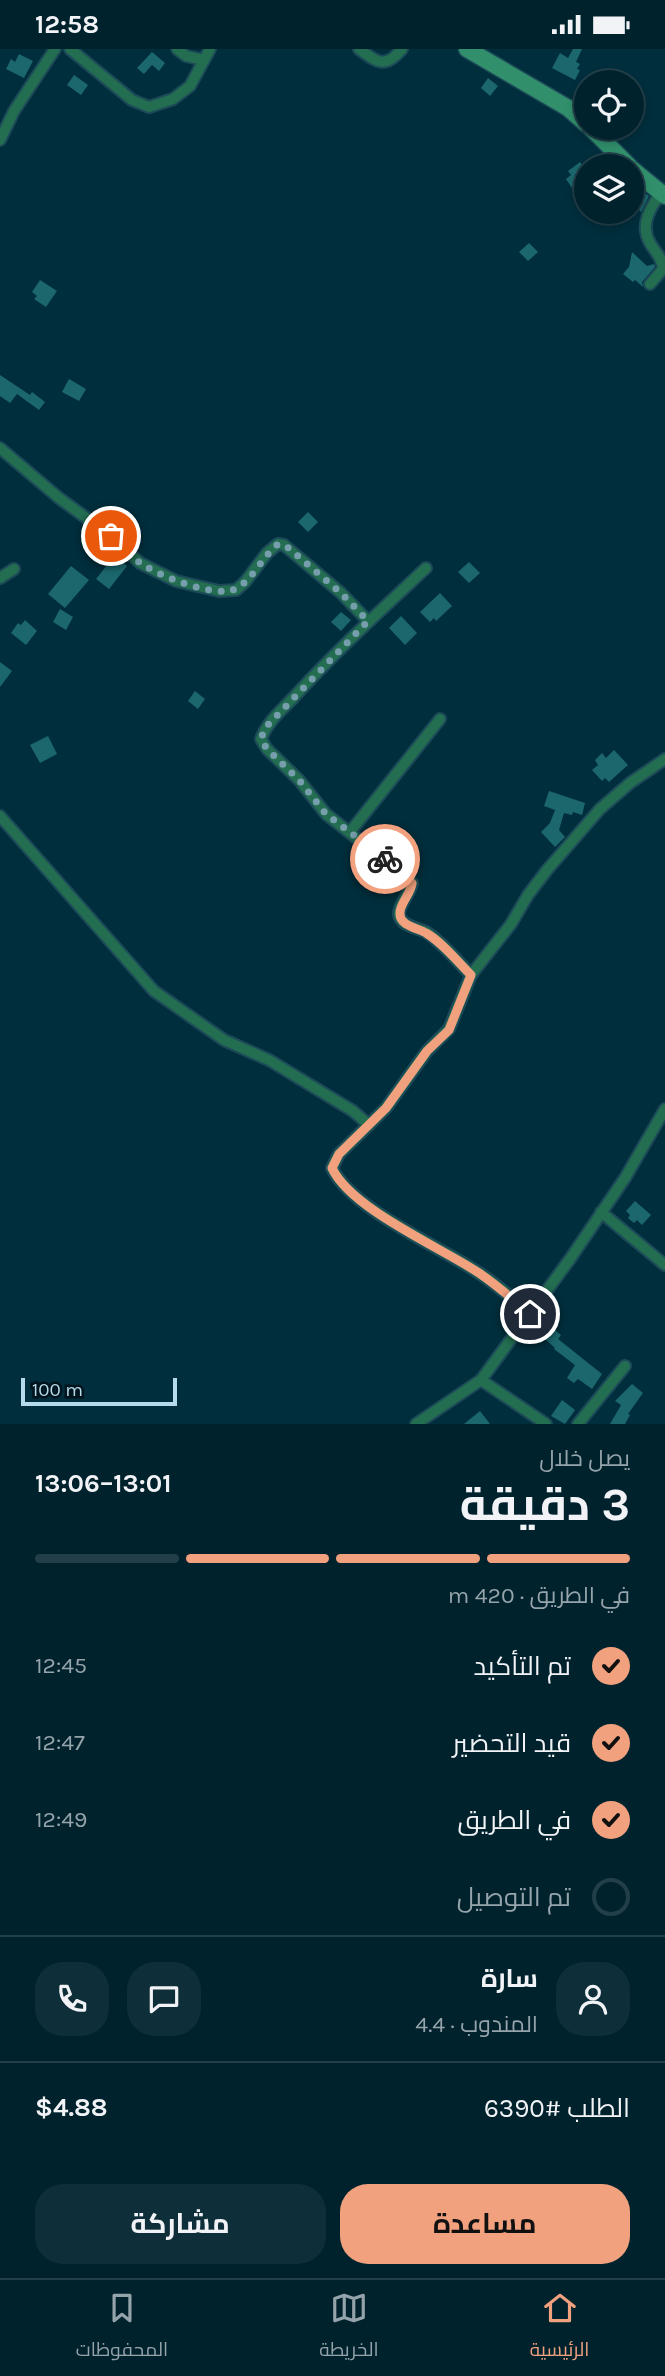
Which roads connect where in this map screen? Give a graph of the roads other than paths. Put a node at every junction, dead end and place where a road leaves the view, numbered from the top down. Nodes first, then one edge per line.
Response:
1 (55, 49) edge
2 (70, 49) edge
3 (177, 49) edge
4 (210, 49) edge
5 (359, 49) edge
6 (402, 49) edge
7 (467, 49) edge
8 (204, 60) junction
9 (574, 115) edge
10 (0, 140) edge
11 (602, 140) edge
12 (615, 154) edge
13 (644, 177) edge
14 (664, 192) edge
15 (650, 284) dead end
16 (0, 448) edge
17 (426, 568) dead end
18 (13, 569) dead end
19 (0, 578) edge
20 (368, 621) junction
21 (440, 719) dead end
22 (665, 759) edge
23 (0, 816) edge
24 (349, 832) junction
25 (471, 975) junction
26 (665, 1109) edge
27 (369, 1125) junction
28 (601, 1212) junction
29 (665, 1265) edge
30 (530, 1314) junction
31 (625, 1366) dead end
32 (481, 1380) junction
33 (416, 1424) edge
34 (546, 1424) edge
35 (578, 1424) edge

1 - 10 street
2 - 8 street
3 - 8 street
4 - 8 street
5 - 6 street
7 - 9 street
11 - 12 street
13 - 14 street
14 - 15 street
16 - 20 street
17 - 20 street
18 - 19 street
20 - 24 street
21 - 24 street
22 - 25 street
23 - 27 street
24 - 25 street
25 - 27 street
26 - 28 street
27 - 30 street
28 - 29 street
28 - 30 street
30 - 32 street
31 - 35 street
32 - 33 street
32 - 34 street

